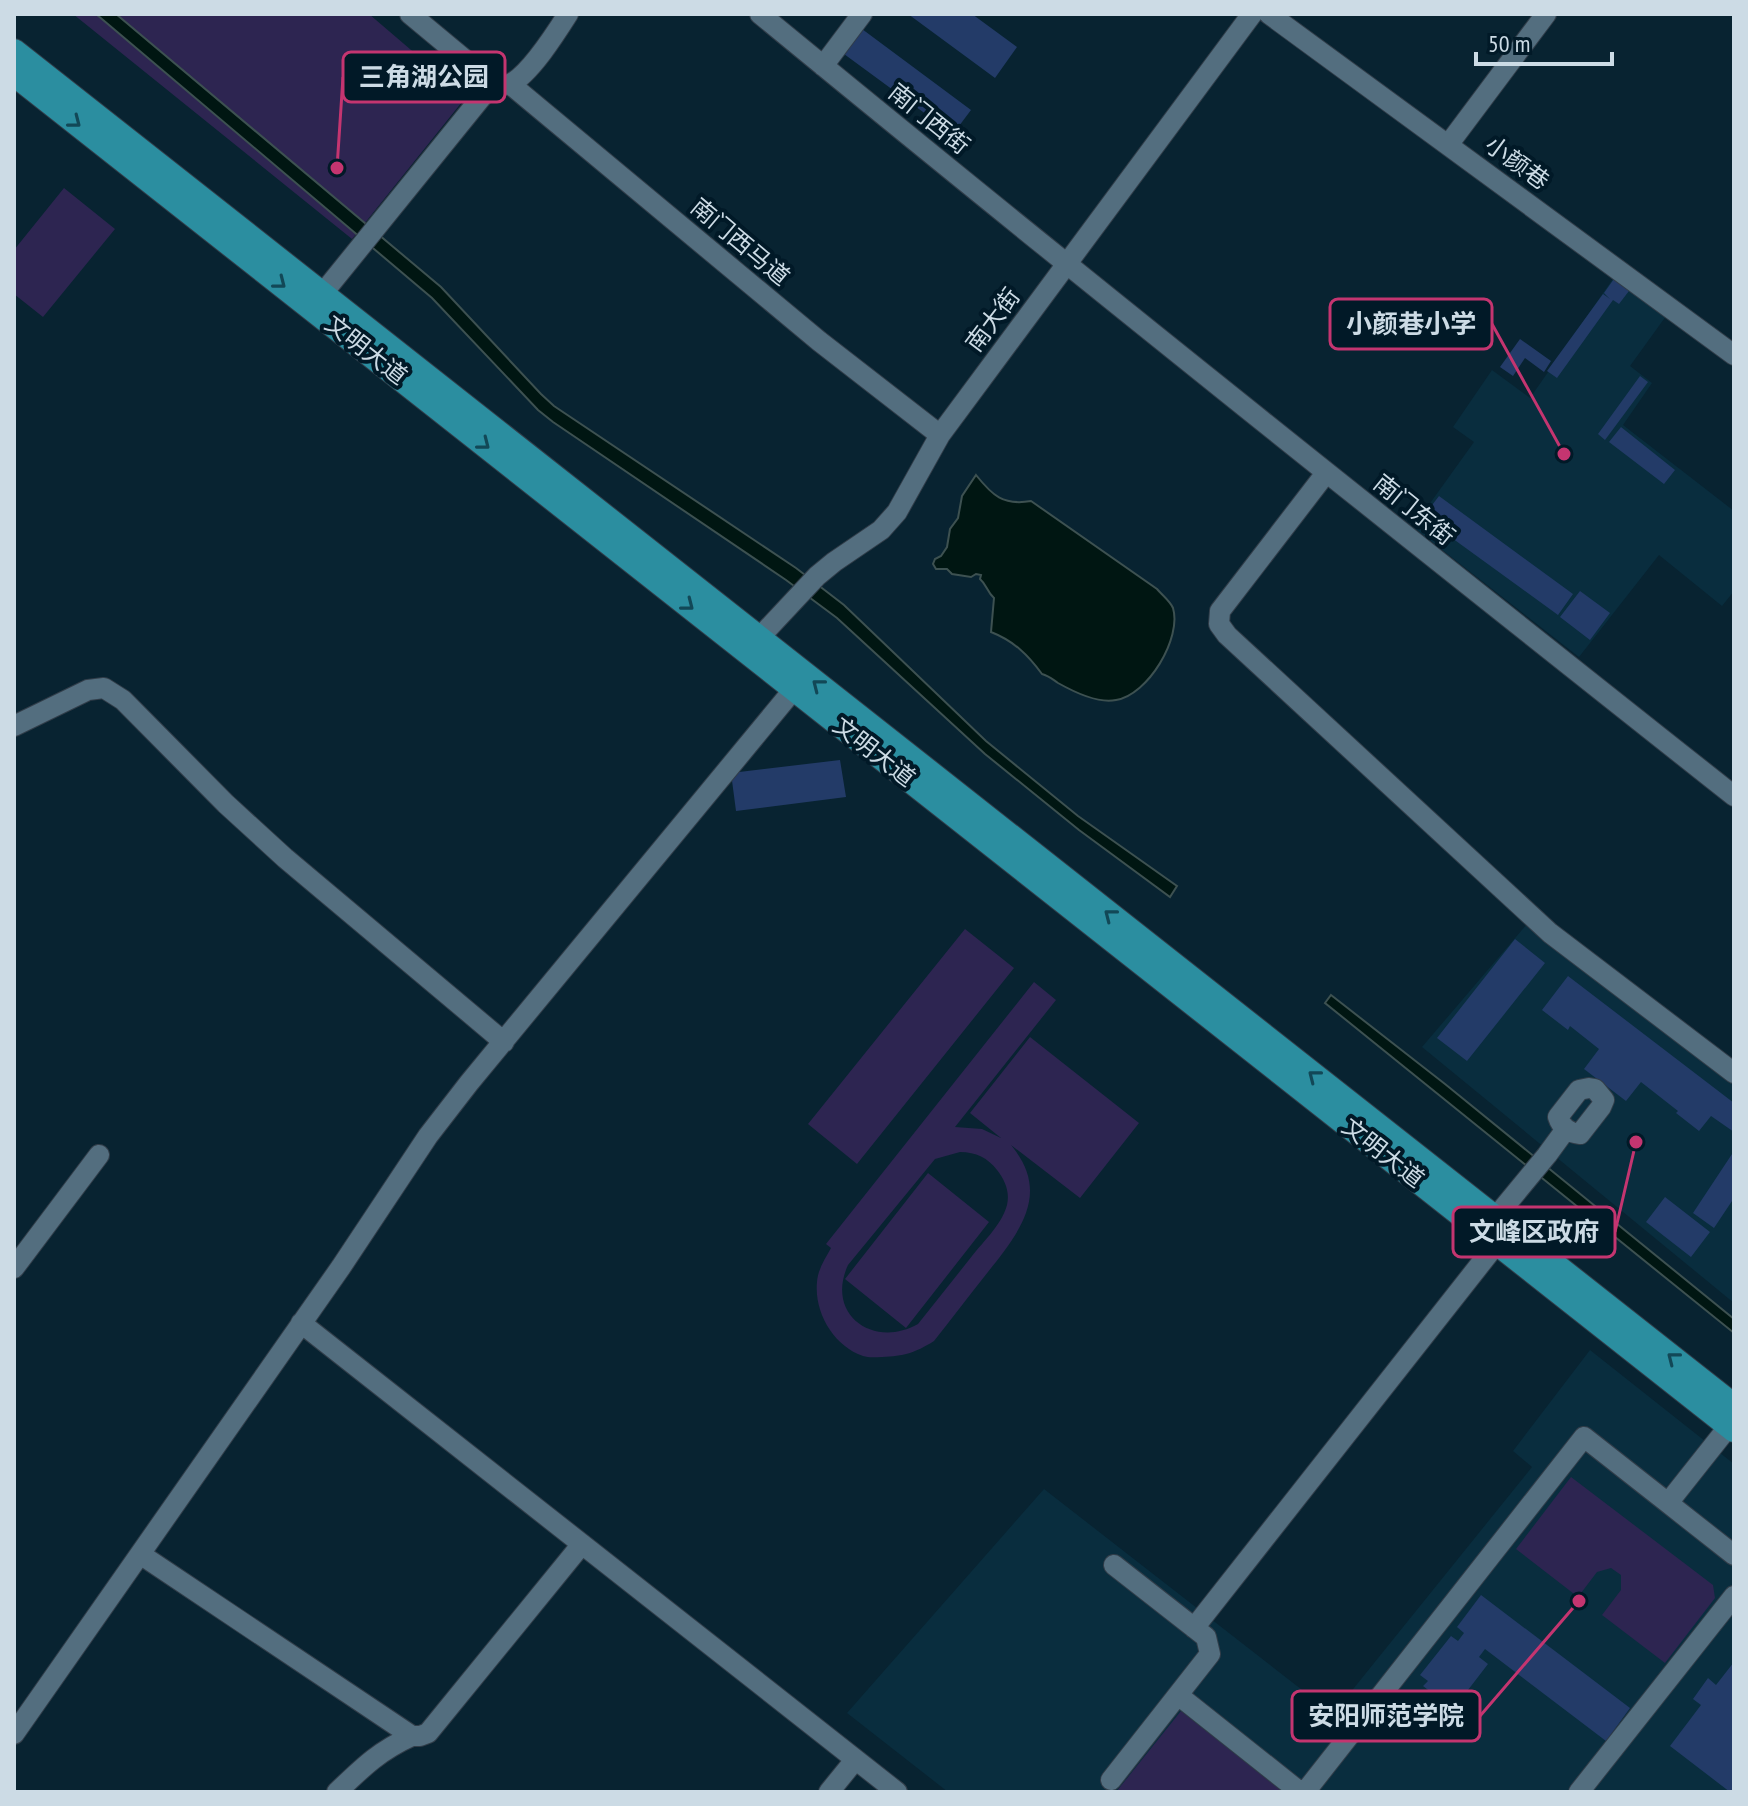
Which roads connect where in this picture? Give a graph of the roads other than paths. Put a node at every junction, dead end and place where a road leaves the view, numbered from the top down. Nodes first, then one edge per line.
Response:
1 (410, 14) edge
2 (568, 14) edge
3 (760, 14) edge
4 (862, 14) edge
5 (1252, 14) edge
6 (1269, 14) edge
7 (1546, 14) edge
8 (14, 51) edge
9 (823, 66) junction
10 (14, 74) edge
11 (501, 84) junction
12 (1448, 145) junction
13 (1066, 264) junction
14 (323, 293) junction
15 (1734, 355) edge
16 (940, 435) junction
17 (1326, 473) junction
18 (759, 638) junction
19 (794, 689) junction
20 (14, 726) edge
21 (1733, 793) edge
22 (504, 1042) junction
23 (1734, 1073) edge
24 (1566, 1129) dead end
25 (99, 1155) dead end
26 (1495, 1218) junction
27 (1497, 1243) junction
28 (14, 1268) edge
29 (301, 1323) junction
30 (1732, 1421) edge
31 (1668, 1503) junction
32 (582, 1544) junction
33 (140, 1554) junction
34 (1734, 1555) edge
35 (1114, 1565) dead end
36 (1734, 1596) edge
37 (1194, 1628) junction
38 (1178, 1695) junction
39 (14, 1734) edge
40 (412, 1736) junction
41 (855, 1760) junction
42 (1111, 1780) dead end
43 (337, 1792) edge
44 (829, 1792) edge
45 (897, 1792) edge
46 (1302, 1792) edge
47 (1579, 1792) edge

1 - 11 street, 南门西马道
2 - 11 street
3 - 9 street, 南门西街
4 - 9 street
5 - 13 street, 南大街
6 - 12 street, 小颜巷
7 - 12 street
8 - 14 main road, 文明大道
9 - 13 street, 南门西街
10 -> 19 main road, 文明大道
11 - 14 street
11 - 16 street, 南门西马道
12 - 15 street, 小颜巷
13 - 16 street, 南大街
13 - 17 street, 南门东街
14 - 18 main road, 文明大道
16 - 18 street, 南大街
17 - 21 street, 南门东街
17 - 23 street
26 -> 18 main road, 文明大道
19 - 22 street
19 - 27 main road, 文明大道
20 - 22 street
22 - 29 street
24 - 26 street
25 - 28 street
30 -> 26 main road, 文明大道
27 - 30 main road, 文明大道
27 - 37 street
29 - 32 street
29 - 33 street
30 - 31 street
31 - 34 street
31 - 46 street
32 - 40 street
32 - 41 street
33 - 39 street
33 - 40 street
35 - 37 street
36 - 47 street
37 - 38 street
38 - 42 street
38 - 46 street
40 - 43 street
41 - 44 street
41 - 45 street

